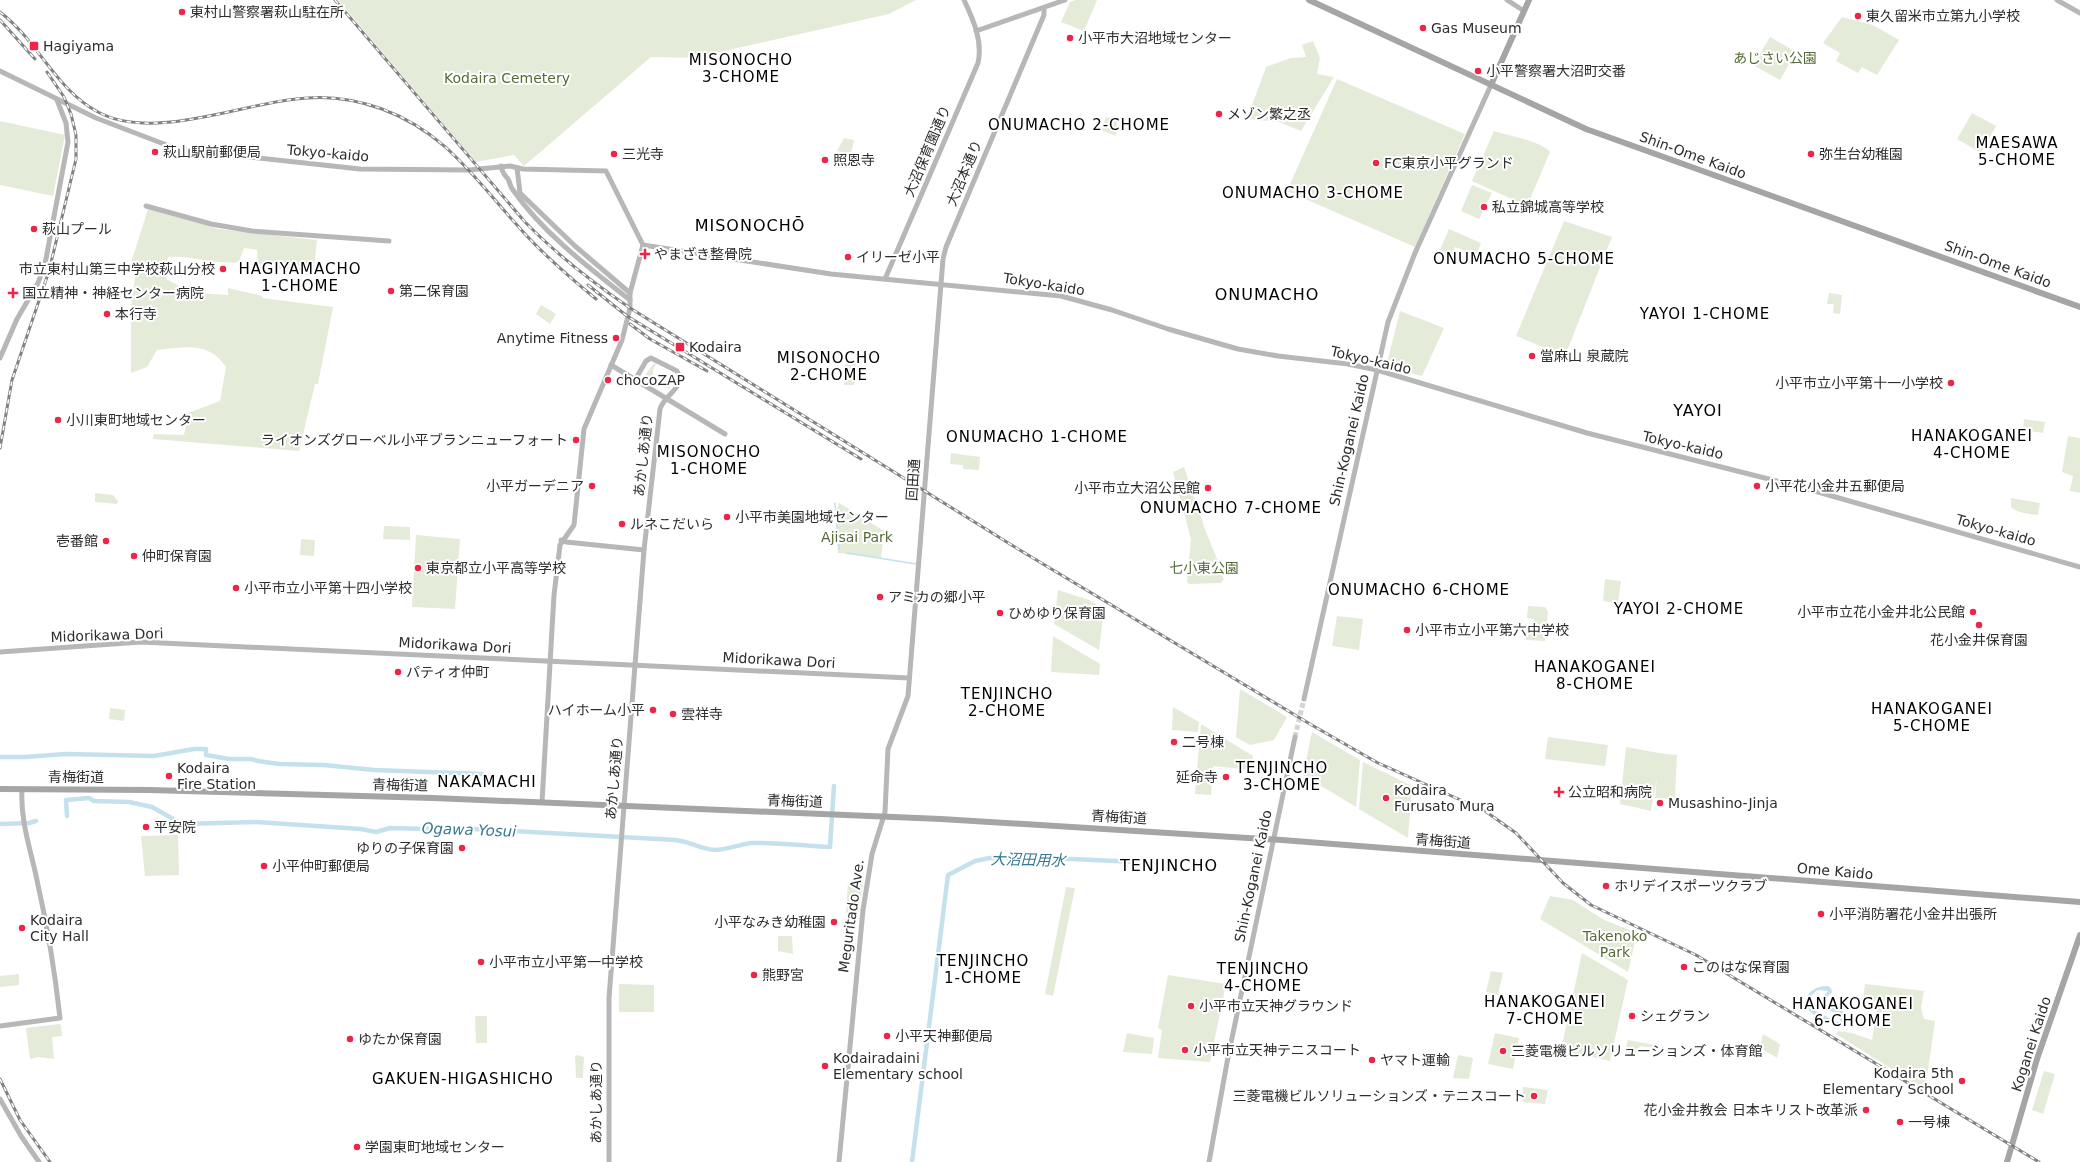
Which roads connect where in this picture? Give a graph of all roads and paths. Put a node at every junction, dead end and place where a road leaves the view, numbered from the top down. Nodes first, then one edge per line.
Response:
1 (964, 0) edge
2 (1065, 0) edge
3 (1309, 0) edge
4 (1507, 0) edge
5 (1529, 0) edge
6 (2057, 0) edge
7 (1044, 8) junction
8 (1524, 11) junction
9 (2080, 13) edge
10 (976, 32) junction
11 (0, 71) edge
12 (1491, 85) junction
13 (57, 100) junction
14 (500, 166) junction
15 (517, 168) junction
16 (146, 206) dead end
17 (389, 241) dead end
18 (643, 245) junction
19 (885, 278) junction
20 (940, 284) junction
21 (630, 293) junction
22 (630, 300) junction
23 (2080, 307) edge
24 (0, 358) edge
25 (611, 365) junction
26 (1377, 370) junction
27 (635, 380) junction
28 (666, 398) junction
29 (725, 434) dead end
30 (561, 540) junction
31 (644, 550) junction
32 (2080, 567) edge
33 (0, 652) edge
34 (550, 662) junction
35 (635, 666) junction
36 (909, 678) junction
37 (1304, 699) tunnel mouth
38 (1295, 737) tunnel mouth
39 (0, 789) edge
40 (22, 789) junction
41 (542, 802) junction
42 (623, 806) junction
43 (884, 816) junction
44 (1274, 839) junction
45 (2080, 902) edge
46 (2080, 935) edge
47 (0, 1026) edge
48 (0, 1099) edge
49 (39, 1162) edge
50 (608, 1162) edge
51 (839, 1162) edge
52 (1209, 1162) edge
53 (2007, 1162) edge

1 - 10 street, 大沼保育園通り
2 - 7 street
3 - 12 main road, Shin-Ome Kaido
4 - 8 street
5 - 8 main road
6 - 9 street
7 - 10 street
7 - 20 street, 大沼本通り
8 - 12 main road
10 - 19 street, 大沼保育園通り
11 - 13 street, Tokyo-kaido
12 - 23 main road, Shin-Ome Kaido
12 - 26 street, Shin-Koganei Kaido
13 - 14 street, Tokyo-kaido
13 - 24 street
14 - 15 street, Tokyo-kaido
14 - 22 street
15 - 18 street, Tokyo-kaido
15 - 21 street
16 - 17 street
18 - 19 street, Tokyo-kaido
18 - 21 street
19 - 20 street, Tokyo-kaido
20 - 26 street, Tokyo-kaido
20 - 36 street, 回田通
21 - 22 street
22 - 25 street
25 - 27 street
25 - 30 street
26 - 32 street, Tokyo-kaido
26 - 37 street, Shin-Koganei Kaido
27 - 28 street
27 - 28 street, あかしあ通り
28 - 29 street
28 - 31 street, あかしあ通り
30 - 31 street
30 - 34 street
31 - 35 street, あかしあ通り
33 - 34 street, Midorikawa Dori
34 - 35 street, Midorikawa Dori
34 - 41 street
35 - 36 street, Midorikawa Dori
35 - 42 street, あかしあ通り
36 - 43 street, Meguritado Ave.
38 - 44 street, Shin-Koganei Kaido
39 - 40 main road, 青梅街道
40 - 41 main road, 青梅街道
40 - 47 street
41 - 42 main road, 青梅街道
42 - 43 main road, 青梅街道
42 - 50 street, あかしあ通り
43 - 44 main road, 青梅街道
43 - 51 street, Meguritado Ave.
44 - 45 main road, 青梅街道
44 - 52 street, Shin-Koganei Kaido
46 - 53 main road, Koganei Kaido
48 - 49 street

